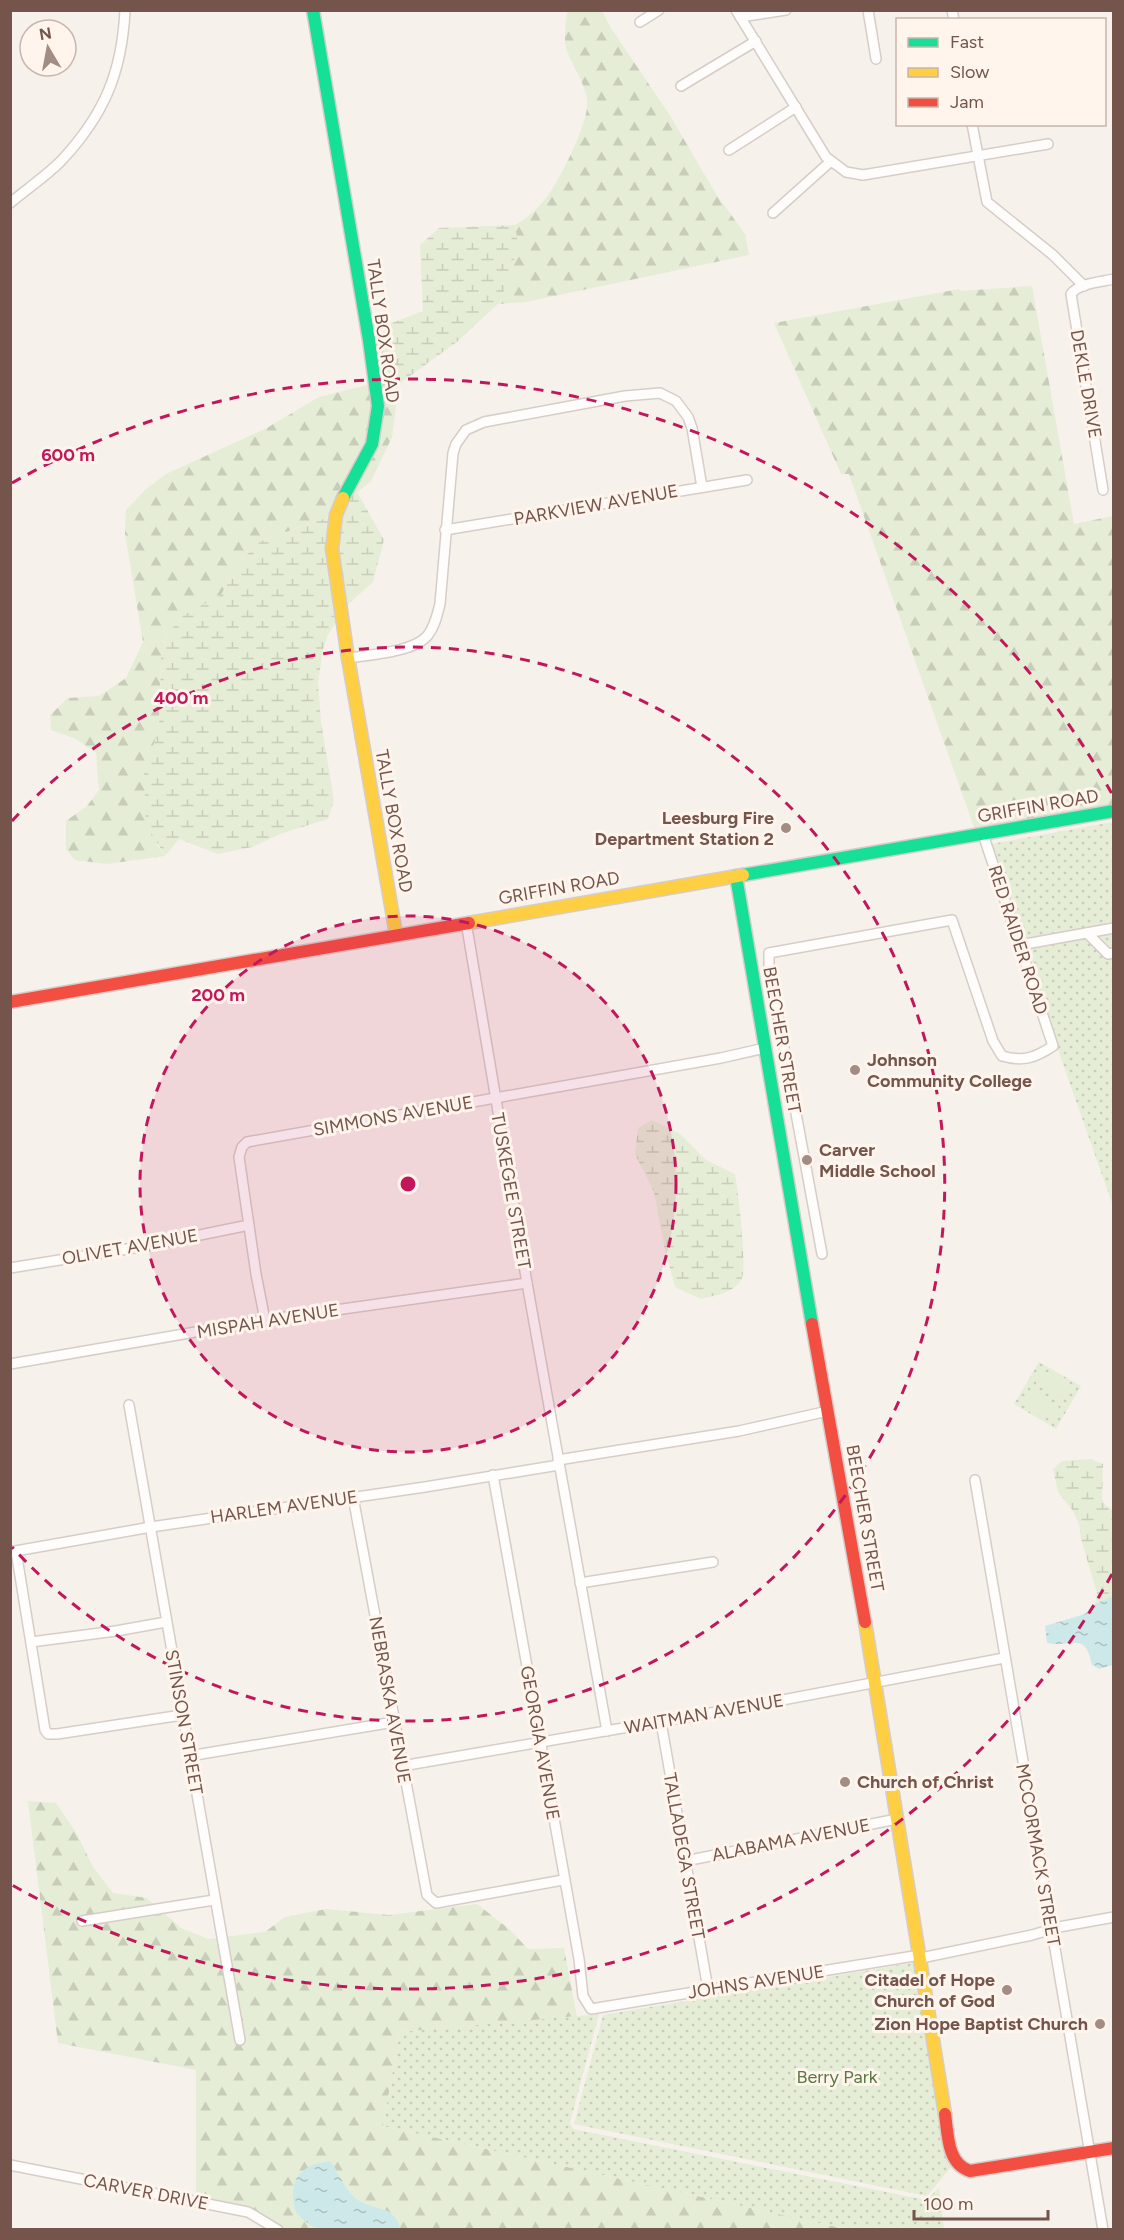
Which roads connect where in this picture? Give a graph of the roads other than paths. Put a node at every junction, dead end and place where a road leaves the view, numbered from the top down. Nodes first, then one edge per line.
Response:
1 (125, 10) edge
2 (314, 10) edge
3 (659, 10) edge
4 (786, 10) edge
5 (867, 10) edge
6 (738, 14) edge
7 (640, 22) dead end
8 (756, 41) junction
9 (876, 59) dead end
10 (681, 86) dead end
11 (796, 107) junction
12 (972, 126) edge
13 (1048, 144) dead end
14 (729, 150) dead end
15 (978, 156) junction
16 (830, 162) junction
17 (10, 203) edge
18 (773, 213) dead end
19 (1113, 279) edge
20 (1084, 286) junction
21 (747, 480) dead end
22 (702, 487) junction
23 (1103, 490) dead end
24 (446, 530) junction
25 (348, 658) junction
26 (1113, 811) edge
27 (983, 834) junction
28 (736, 876) junction
29 (465, 922) junction
30 (1113, 928) edge
31 (1087, 933) junction
32 (396, 934) junction
33 (1020, 945) junction
34 (1113, 953) edge
35 (10, 1002) edge
36 (765, 1048) junction
37 (495, 1097) junction
38 (249, 1225) junction
39 (822, 1254) dead end
40 (10, 1268) edge
41 (527, 1283) junction
42 (265, 1320) junction
43 (10, 1364) edge
44 (129, 1405) dead end
45 (828, 1411) junction
46 (558, 1462) junction
47 (493, 1475) junction
48 (975, 1480) dead end
49 (353, 1497) junction
50 (151, 1527) junction
51 (13, 1552) edge
52 (713, 1562) dead end
53 (580, 1583) junction
54 (166, 1622) junction
55 (31, 1642) junction
56 (1004, 1658) junction
57 (875, 1683) junction
58 (182, 1715) junction
59 (394, 1722) junction
60 (661, 1722) junction
61 (607, 1731) junction
62 (540, 1743) junction
63 (189, 1756) junction
64 (402, 1766) junction
65 (897, 1819) junction
66 (685, 1861) junction
67 (563, 1880) junction
68 (214, 1900) junction
69 (1113, 1917) edge
70 (82, 1921) dead end
71 (1051, 1930) junction
72 (920, 1956) junction
73 (708, 1989) junction
74 (591, 2009) joint
75 (240, 2040) dead end
76 (1113, 2148) edge
77 (1089, 2152) junction
78 (10, 2165) edge
79 (278, 2229) edge
80 (1103, 2229) edge

1 - 17 street
2 - 25 street, TALLY BOX ROAD
3 - 7 street
4 - 6 street
5 - 9 street
6 - 8 street
8 - 10 street
8 - 11 street
11 - 14 street
11 - 16 street
12 - 15 street
13 - 15 street
15 - 16 street
15 - 20 street
16 - 18 street
19 - 20 street
20 - 23 street, DEKLE DRIVE
21 - 22 street, PARKVIEW AVENUE
22 - 24 street, PARKVIEW AVENUE
22 - 24 street
24 - 25 street
25 - 32 street, TALLY BOX ROAD
26 - 27 street, GRIFFIN ROAD
27 - 28 street, GRIFFIN ROAD
27 - 33 street, RED RAIDER ROAD
28 - 29 street, GRIFFIN ROAD
28 - 36 street, BEECHER STREET
29 - 32 street, GRIFFIN ROAD
29 - 37 street, TUSKEGEE STREET
30 - 31 street
31 - 33 street
31 - 34 street
32 - 35 street, GRIFFIN ROAD
33 - 39 street, RED RAIDER ROAD
36 - 37 street, SIMMONS AVENUE
36 - 45 street, BEECHER STREET
37 - 38 street, SIMMONS AVENUE
37 - 41 street, TUSKEGEE STREET
38 - 40 street, OLIVET AVENUE
38 - 42 street
41 - 42 street, MISPAH AVENUE
41 - 46 street, TUSKEGEE STREET
42 - 43 street, MISPAH AVENUE
44 - 50 street, STINSON STREET
45 - 46 street, HARLEM AVENUE
45 - 57 street, BEECHER STREET
46 - 47 street, HARLEM AVENUE
46 - 53 street, TUSKEGEE STREET
47 - 49 street, HARLEM AVENUE
47 - 62 street, GEORGIA AVENUE
48 - 56 street, MCCORMACK STREET
49 - 50 street, HARLEM AVENUE
49 - 59 street, NEBRASKA AVENUE
50 - 51 street, HARLEM AVENUE
50 - 54 street, STINSON STREET
51 - 55 street
52 - 53 street
53 - 61 street, TUSKEGEE STREET
54 - 55 street
54 - 58 street, STINSON STREET
55 - 58 street
56 - 57 street, WAITMAN AVENUE
56 - 71 street, MCCORMACK STREET
57 - 60 street, WAITMAN AVENUE
57 - 65 street, BEECHER STREET
58 - 63 street, STINSON STREET
59 - 63 street
59 - 64 street, NEBRASKA AVENUE
60 - 61 street, WAITMAN AVENUE
60 - 66 street, TALLADEGA STREET
61 - 62 street, WAITMAN AVENUE
62 - 64 street, WAITMAN AVENUE
62 - 67 street, GEORGIA AVENUE
63 - 68 street, STINSON STREET
64 - 67 street, NEBRASKA AVENUE
65 - 66 street, ALABAMA AVENUE
65 - 72 street, BEECHER STREET
66 - 73 street, TALLADEGA STREET
67 - 74 street, GEORGIA AVENUE
68 - 70 street
68 - 75 street, STINSON STREET
69 - 71 street, JOHNS AVENUE
71 - 72 street, JOHNS AVENUE
71 - 77 street, MCCORMACK STREET
72 - 73 street, JOHNS AVENUE
72 - 77 street, BEECHER STREET
73 - 74 street, JOHNS AVENUE
76 - 77 street
77 - 80 street, MCCORMACK STREET
78 - 79 street, CARVER DRIVE

